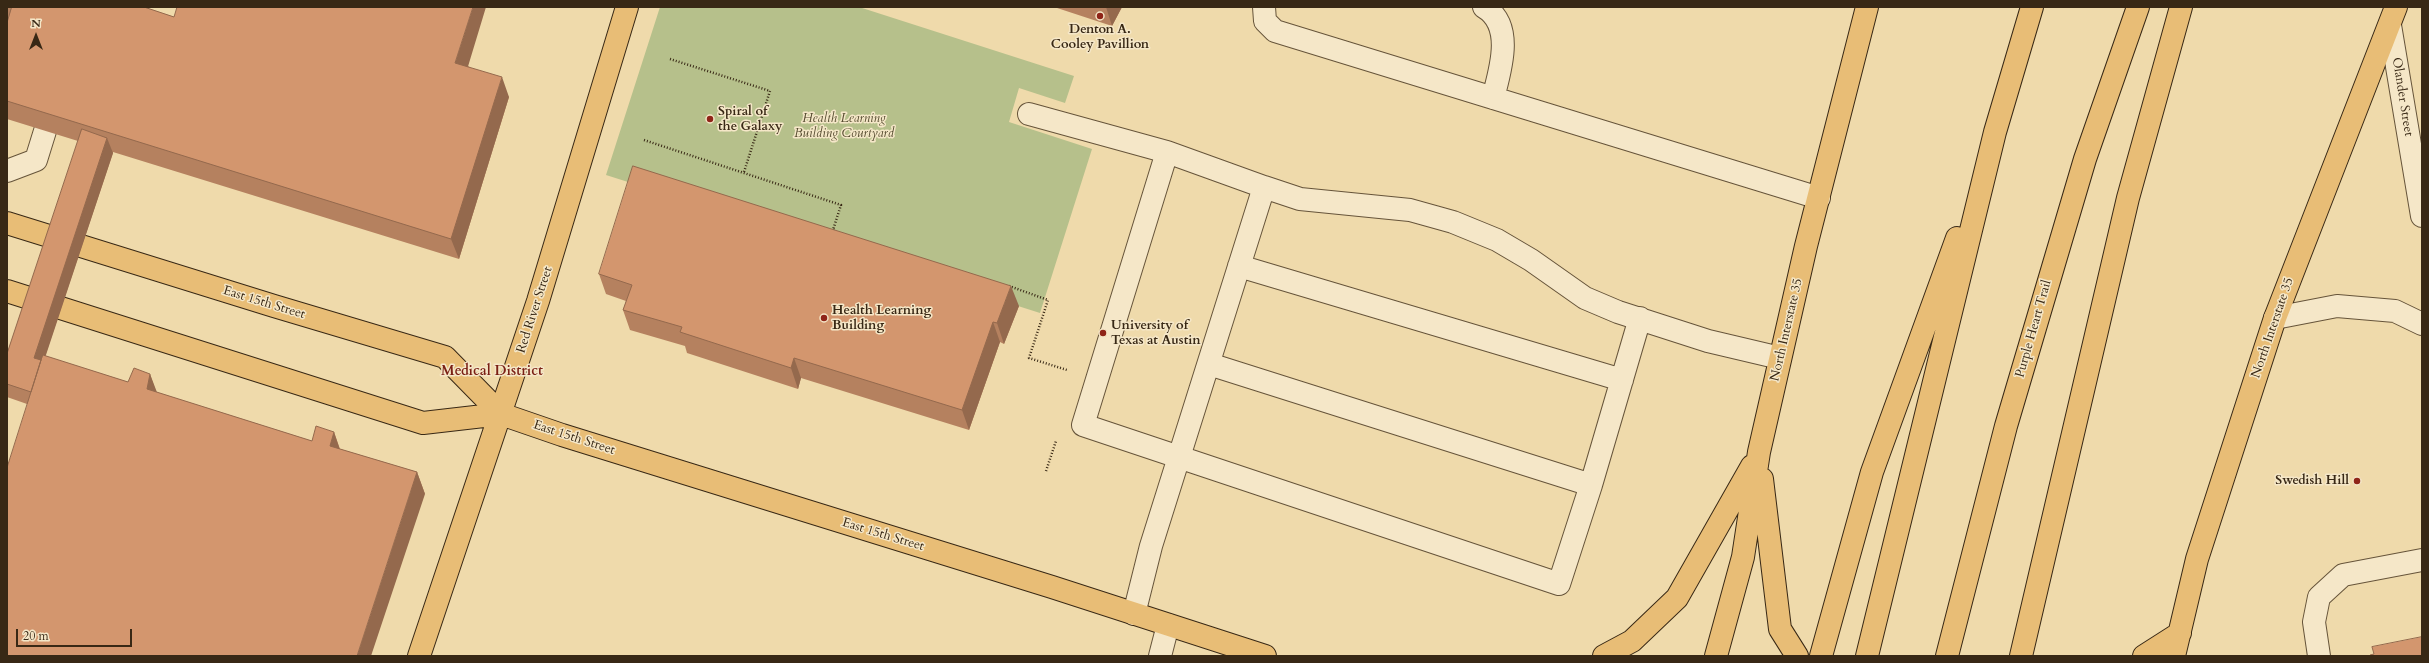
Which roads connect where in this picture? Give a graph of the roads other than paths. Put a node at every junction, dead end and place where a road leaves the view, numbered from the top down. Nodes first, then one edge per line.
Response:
1 (627, 7) edge
2 (1264, 7) edge
3 (1484, 7) edge
4 (1868, 7) edge
5 (2032, 7) edge
6 (2138, 7) edge
7 (2181, 7) edge
8 (2393, 16) edge
9 (1493, 98) junction
10 (1029, 114) dead end
11 (45, 131) edge
12 (1995, 132) junction
13 (1167, 152) junction
14 (7, 171) edge
15 (1264, 187) junction
16 (1819, 198) junction
17 (2422, 216) edge
18 (7, 223) edge
19 (1239, 266) junction
20 (7, 291) edge
21 (1640, 318) junction
22 (2275, 318) junction
23 (2422, 324) edge
24 (1780, 358) junction
25 (1208, 364) junction
26 (1622, 380) junction
27 (501, 414) junction
28 (1759, 452) junction
29 (1179, 458) junction
30 (1591, 485) junction
31 (2422, 560) edge
32 (1134, 614) junction
33 (1168, 625) junction
34 (2180, 633) junction
35 (1870, 647) edge
36 (419, 656) edge
37 (1160, 656) edge
38 (1265, 656) edge
39 (1604, 656) edge
40 (1716, 656) edge
41 (1797, 656) edge
42 (1822, 656) edge
43 (1947, 656) edge
44 (2022, 656) edge
45 (2144, 656) edge
46 (2174, 656) edge
47 (2319, 656) edge

1 - 27 main road, Red River Street
2 - 9 street
3 - 9 street
4 - 16 main road, North Interstate 35
5 - 12 main road
6 - 43 main road, Purple Heart Trail
7 - 44 main road
8 - 17 street, Olander Street
8 - 22 main road, North Interstate 35
9 - 16 street
10 - 13 street
11 - 14 street
12 - 35 main road
12 - 42 main road
13 - 15 street
13 - 29 street
15 - 19 street
15 - 21 street
16 - 24 main road, North Interstate 35
18 - 27 main road, East 15th Street
19 - 25 street
19 - 26 street
20 - 27 main road, East 15th Street
21 - 24 street
21 - 26 street
22 - 23 street
22 - 34 main road, North Interstate 35
24 - 28 main road, North Interstate 35
25 - 29 street
25 - 30 street
26 - 30 street
27 - 32 main road, East 15th Street
27 - 36 main road, Red River Street
28 - 39 main road
28 - 40 main road, North Interstate 35
28 - 41 main road
29 - 30 street
29 - 32 street
31 - 47 street
32 - 33 main road, East 15th Street
33 - 37 street
33 - 38 main road, East 15th Street
34 - 45 main road
34 - 46 main road, North Interstate 35

